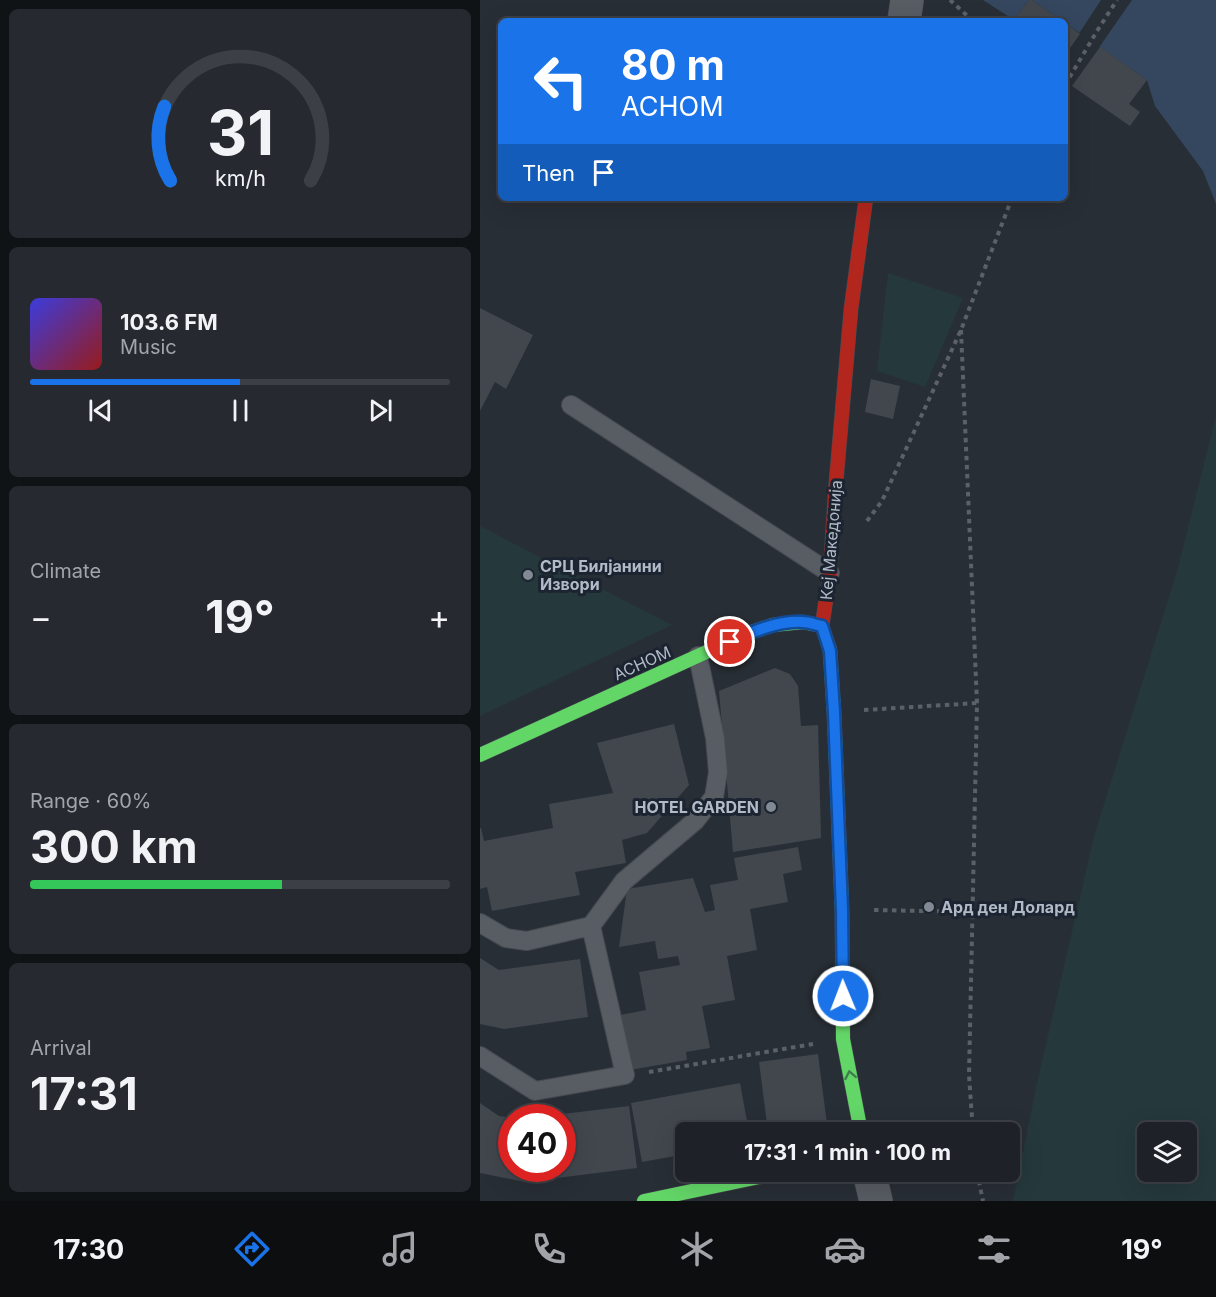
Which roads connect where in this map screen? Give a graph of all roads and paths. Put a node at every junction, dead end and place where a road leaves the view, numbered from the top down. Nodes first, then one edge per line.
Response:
1 (907, 0) edge
2 (950, 0) edge
3 (1117, 0) edge
4 (904, 18) edge
5 (970, 18) edge
6 (1068, 80) edge
7 (866, 201) edge
8 (1011, 201) edge
9 (960, 330) junction
10 (571, 405) dead end
11 (862, 528) dead end
12 (830, 573) junction
13 (822, 626) junction
14 (698, 656) junction
15 (977, 703) junction
16 (834, 712) junction
17 (480, 755) edge
18 (842, 910) junction
19 (973, 912) junction
20 (1017, 915) dead end
21 (480, 924) edge
22 (591, 926) junction
23 (843, 1039) junction
24 (480, 1056) edge
25 (626, 1076) junction
26 (859, 1122) edge
27 (972, 1122) edge
28 (735, 1182) edge
29 (871, 1182) edge
30 (979, 1182) edge
31 (644, 1201) edge
32 (876, 1201) edge
33 (983, 1201) edge

1 - 4 street
2 - 5 path
3 - 6 path
7 - 12 street, Кеј Македонија
8 - 9 path
9 - 11 path
9 - 15 path
10 - 12 lane
12 - 13 street, Кеј Македонија
13 - 14 street, АСНОМ
13 - 16 street, Кеј Македонија
14 - 17 street, АСНОМ
14 - 22 lane
15 - 16 path
15 - 19 path
16 - 18 street, Кеј Македонија
18 - 19 path
18 - 23 street, Кеј Македонија
19 - 20 path
19 - 27 path
21 - 22 lane
22 - 25 lane
23 - 25 path
26 -> 23 street, Кеј Македонија
24 - 25 lane
28 - 31 street
29 - 32 street
30 - 33 path

